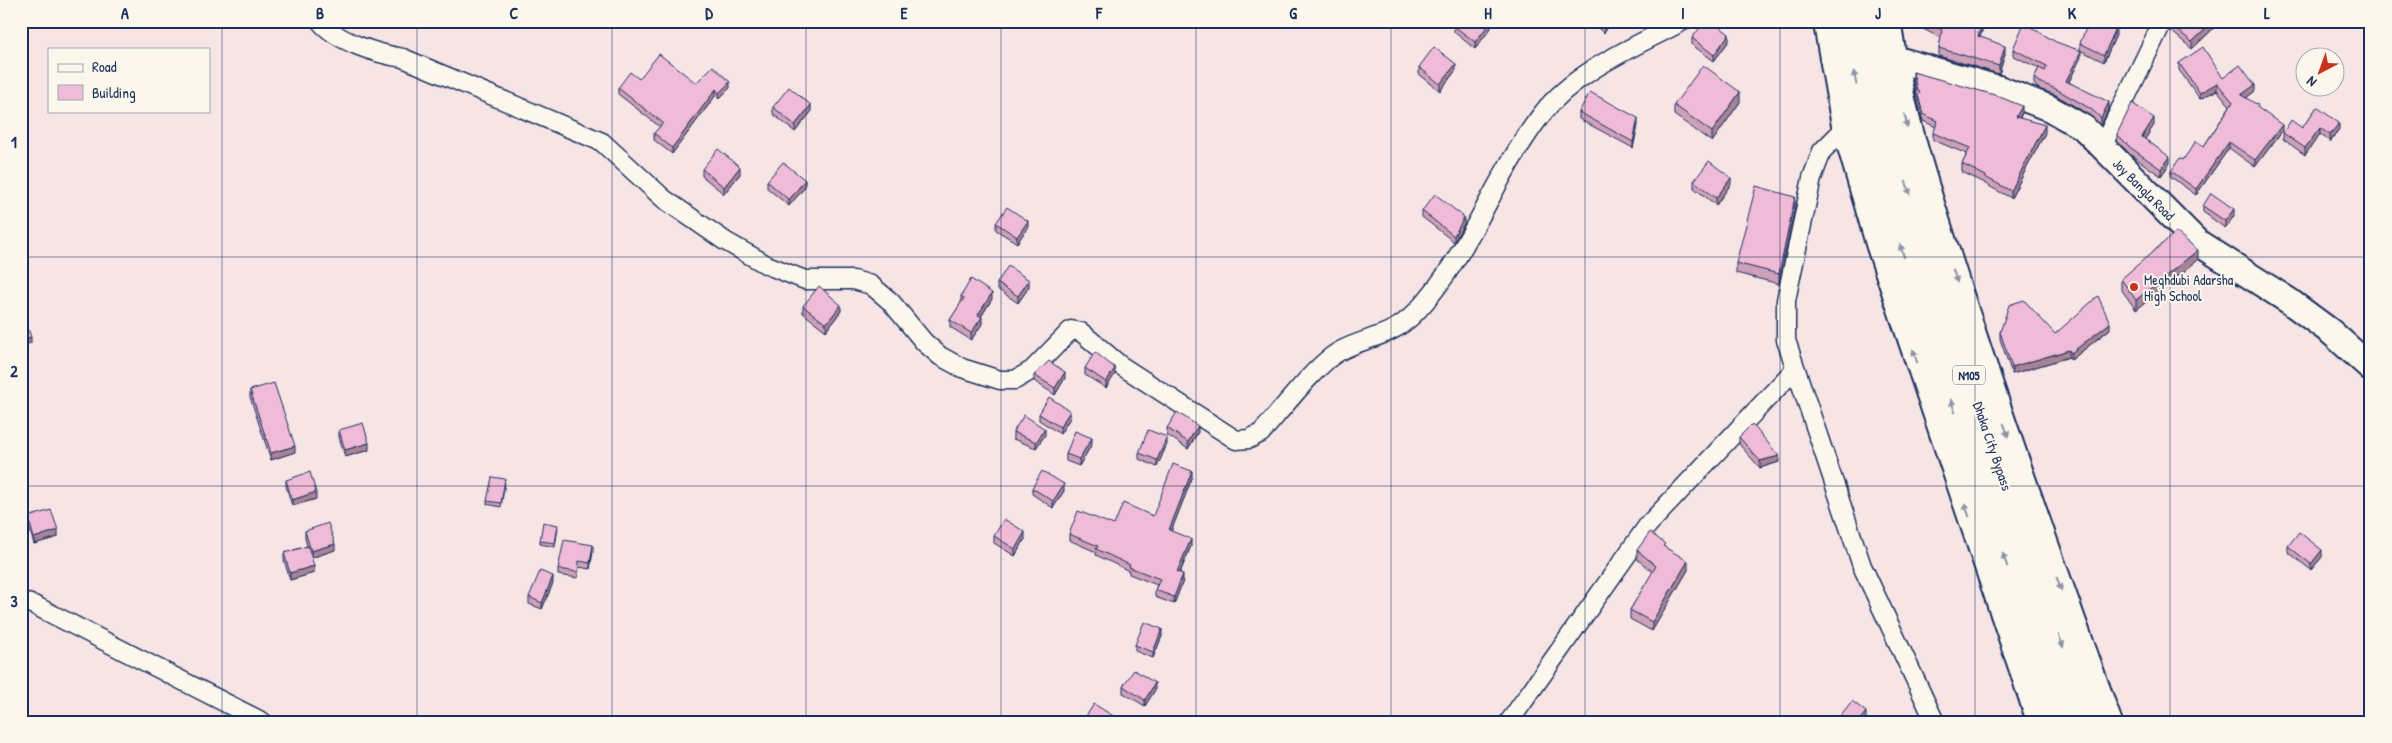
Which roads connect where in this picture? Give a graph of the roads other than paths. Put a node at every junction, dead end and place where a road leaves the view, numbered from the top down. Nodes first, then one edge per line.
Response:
1 (320, 21) edge
2 (1683, 21) edge
3 (1826, 21) edge
4 (1845, 21) edge
5 (1871, 21) edge
6 (1888, 21) edge
7 (2163, 21) edge
8 (1892, 58) junction
9 (1845, 128) junction
10 (2102, 147) junction
11 (2371, 368) edge
12 (1795, 369) junction
13 (21, 601) edge
14 (263, 722) edge
15 (1509, 722) edge
16 (1935, 722) edge
17 (2040, 722) edge
18 (2060, 722) edge
19 (2089, 722) edge
20 (2109, 722) edge

1 - 2 street
3 - 9 main road
18 -> 4 highway, Dhaka City Bypass / N105
5 -> 19 highway, Dhaka City Bypass / N105
6 - 8 main road
7 - 10 street
8 - 10 main road, Joy Bangla Road
8 -> 20 main road
9 - 12 street
17 -> 9 main road
10 - 11 main road, Joy Bangla Road
12 - 15 street
12 - 16 street
13 - 14 street

